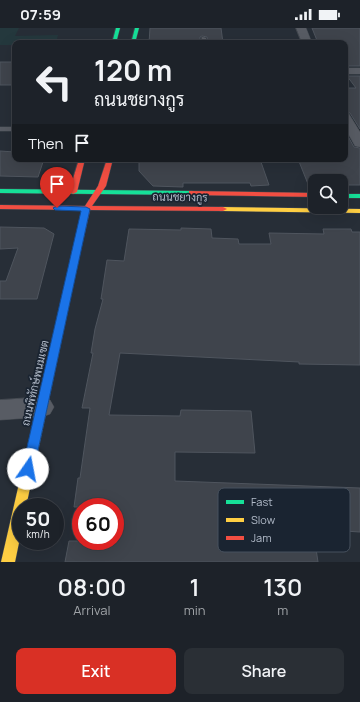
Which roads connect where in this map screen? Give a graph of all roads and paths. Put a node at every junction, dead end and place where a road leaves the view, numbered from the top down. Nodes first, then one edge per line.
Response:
1 (118, 28) edge
2 (136, 28) edge
3 (301, 28) edge
4 (115, 40) edge
5 (134, 40) edge
6 (306, 40) edge
7 (348, 71) edge
8 (360, 71) edge
9 (348, 122) edge
10 (0, 129) edge
11 (12, 129) edge
12 (360, 143) edge
13 (81, 162) edge
14 (109, 162) edge
15 (0, 191) edge
16 (73, 192) junction
17 (99, 192) junction
18 (308, 195) edge
19 (348, 196) edge
20 (360, 196) edge
21 (0, 207) edge
22 (86, 209) junction
23 (360, 212) edge
24 (42, 407) junction
25 (0, 410) edge
26 (8, 562) edge

1 - 4 main road
2 - 5 main road
3 - 6 street
7 - 8 street
9 - 12 street
10 - 11 lane
13 - 16 main road
14 - 17 main road
15 - 16 main road, ถนนชยางกูร
16 - 17 main road, ถนนชยางกูร
16 - 22 main road
17 - 18 main road, ถนนชยางกูร
17 - 22 main road
19 - 20 main road
21 - 22 main road, ถนนชยางกูร
22 - 23 main road, ถนนชยางกูร
22 - 24 main road, ถนนพิทักษ์พนมเขต
24 - 25 street
24 - 26 main road, ถนนพิทักษ์พนมเขต

